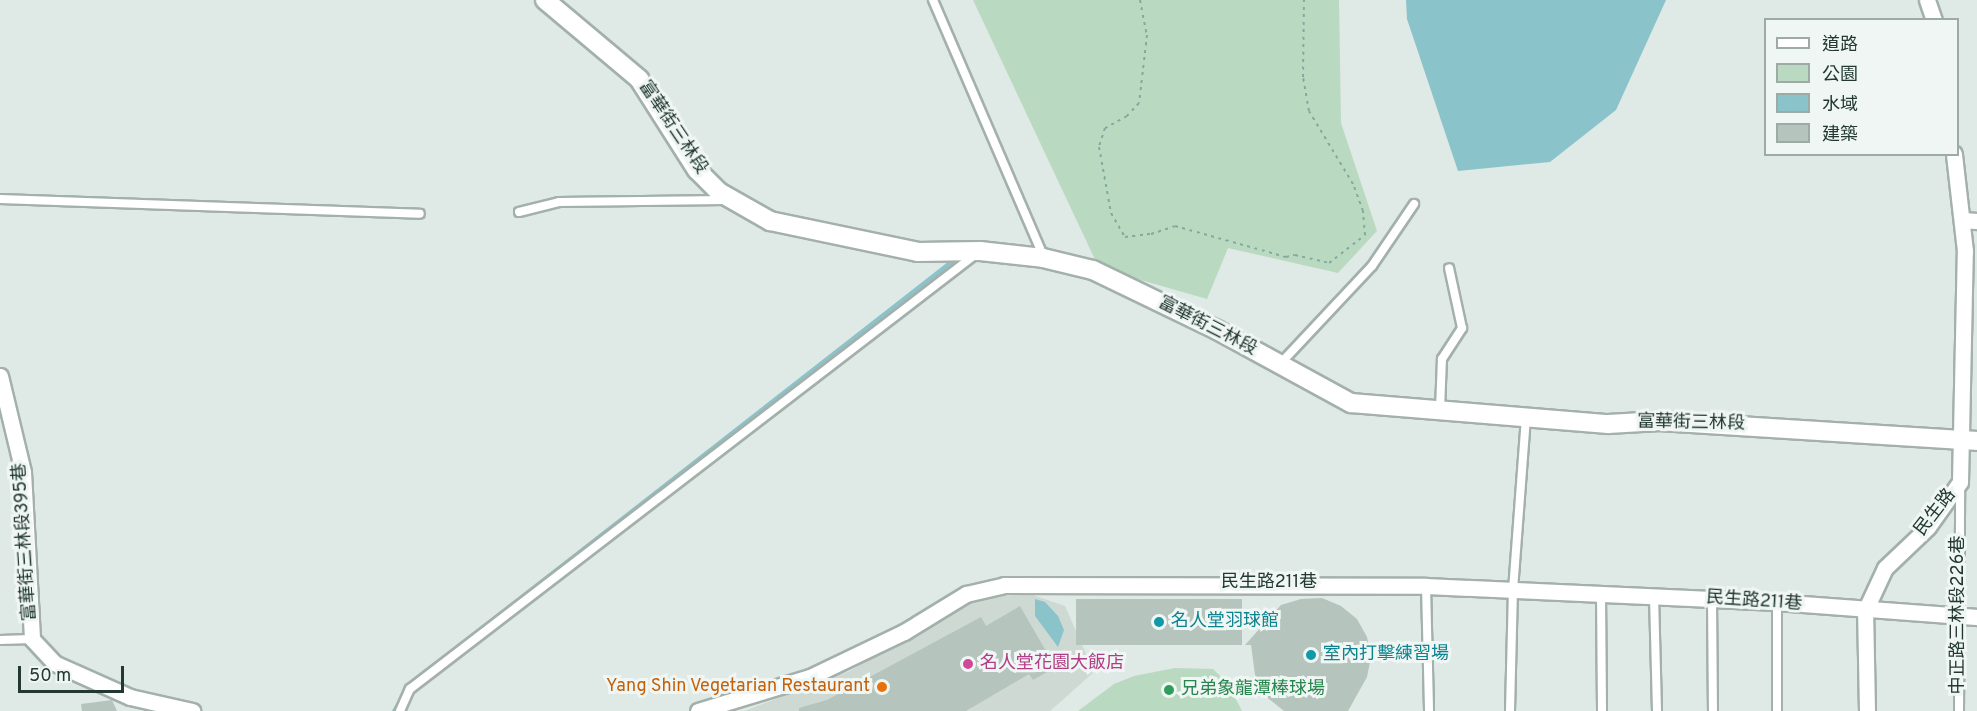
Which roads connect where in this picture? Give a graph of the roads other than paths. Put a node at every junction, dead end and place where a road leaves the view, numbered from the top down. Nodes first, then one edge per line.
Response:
1 (545, 0) edge
2 (933, 0) edge
3 (1928, 0) edge
4 (1933, 18) edge
5 (1954, 156) edge
6 (0, 199) edge
7 (732, 200) junction
8 (1414, 204) dead end
9 (519, 212) dead end
10 (420, 214) dead end
11 (1969, 220) edge
12 (980, 251) junction
13 (1043, 258) junction
14 (1449, 268) dead end
15 (1279, 366) junction
16 (0, 376) edge
17 (1440, 411) junction
18 (1526, 418) junction
19 (7, 434) edge
20 (1970, 440) edge
21 (1960, 482) junction
22 (1426, 586) junction
23 (1513, 590) junction
24 (1601, 594) junction
25 (1654, 596) junction
26 (1712, 599) junction
27 (1777, 602) junction
28 (1865, 611) junction
29 (1958, 615) junction
30 (1977, 616) edge
31 (32, 639) junction
32 (0, 640) edge
33 (192, 711) edge
34 (400, 711) edge
35 (698, 711) edge
36 (1429, 711) edge
37 (1510, 711) edge
38 (1602, 711) edge
39 (1657, 711) edge
40 (1713, 711) edge
41 (1777, 711) edge
42 (1867, 711) edge
43 (1959, 711) edge

1 - 7 street, 富華街三林段
2 - 13 lane
3 - 4 street
5 - 11 street, 民生路
6 - 10 lane
7 - 9 lane
7 - 12 street, 富華街三林段
8 - 15 lane
11 - 20 street, 民生路
12 - 13 street, 富華街三林段
12 - 34 lane
13 - 15 street, 富華街三林段
14 - 17 lane
15 - 17 street, 富華街三林段
16 - 19 street, 富華街三林段395巷
17 - 18 street, 富華街三林段
18 - 20 street, 富華街三林段
18 - 23 lane
19 - 31 street, 富華街三林段395巷
20 - 21 street, 民生路
21 - 28 street, 民生路
21 - 29 lane, 中正路三林段226巷
22 - 23 street, 民生路211巷
22 - 35 street, 民生路211巷
22 - 36 lane
23 - 24 street, 民生路211巷
23 - 37 lane
24 - 25 street, 民生路211巷
24 - 38 lane
25 - 26 street, 民生路211巷
25 - 39 lane
26 - 27 street, 民生路211巷
26 - 40 lane
27 - 28 street, 民生路211巷
27 - 41 lane
28 - 29 street, 民生路211巷
28 - 42 street, 民生路
29 - 30 street, 民生路211巷
29 - 43 lane, 中正路三林段226巷
31 - 32 lane
31 - 33 street, 富華街三林段395巷

